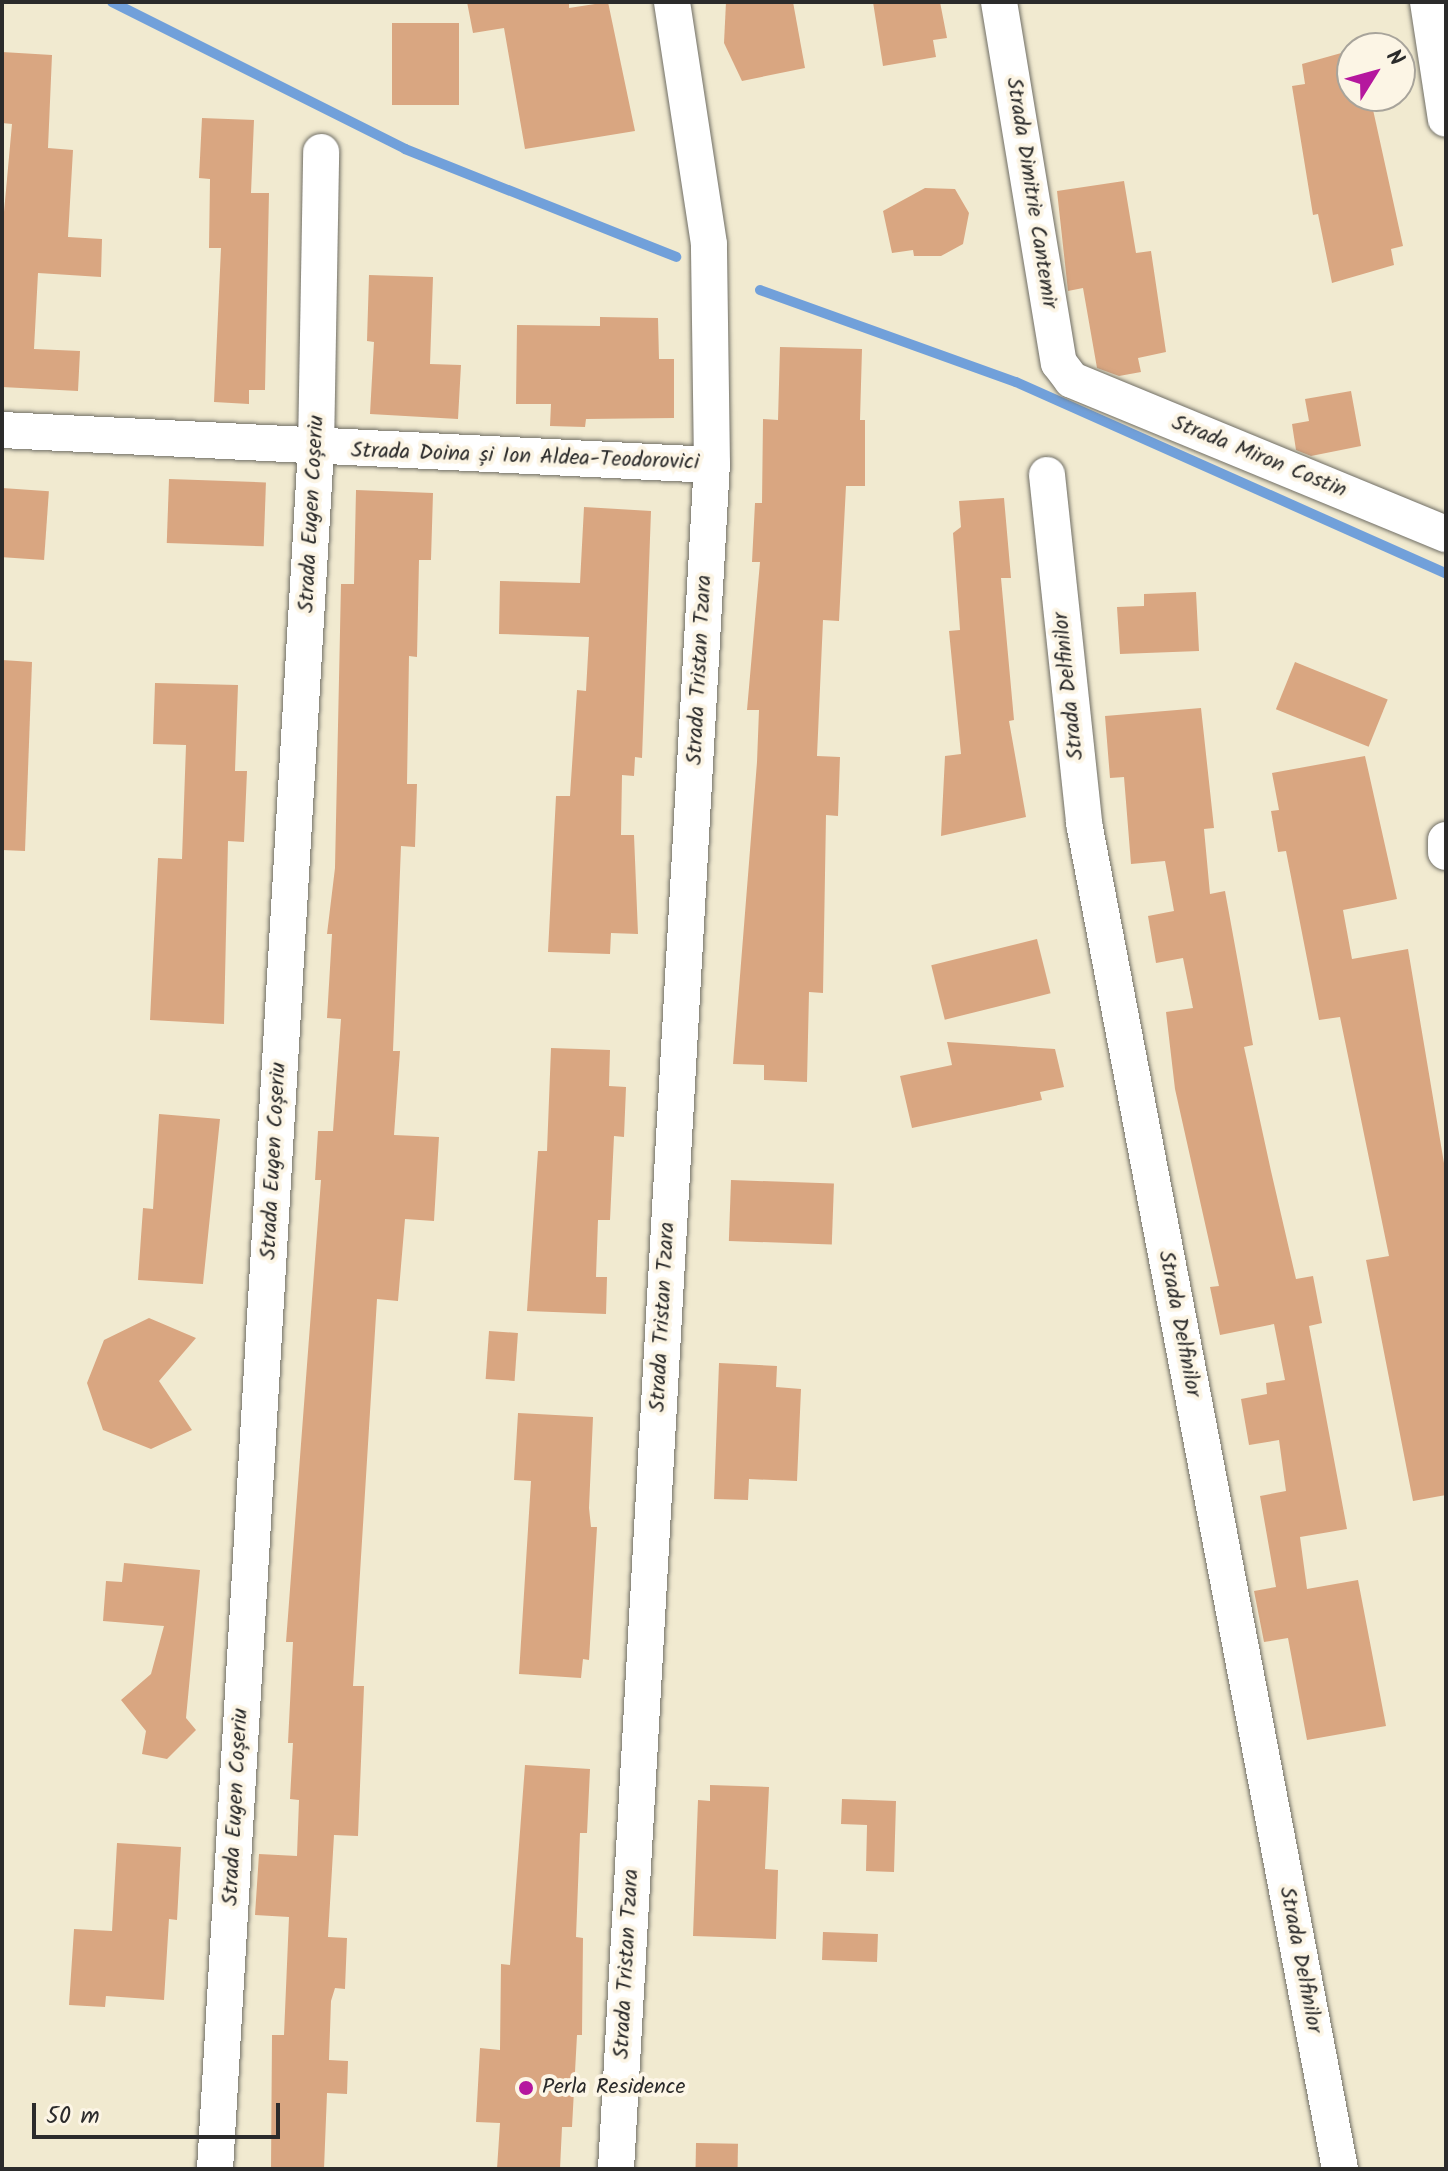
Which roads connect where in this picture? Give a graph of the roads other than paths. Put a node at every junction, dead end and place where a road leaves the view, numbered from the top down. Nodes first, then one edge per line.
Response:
1 (672, 2) edge
2 (999, 2) edge
3 (1428, 2) edge
4 (1446, 119) edge
5 (321, 152) dead end
6 (1072, 380) joint
7 (2, 430) edge
8 (316, 449) junction
9 (712, 465) junction
10 (1047, 475) dead end
11 (1446, 534) edge
12 (1446, 840) edge
13 (1446, 852) edge
14 (215, 2169) edge
15 (616, 2169) edge
16 (1340, 2169) edge

1 - 9 street, Strada Tristan Tzara
2 - 6 street, Strada Dimitrie Cantemir
3 - 4 street
5 - 8 street, Strada Eugen Coșeriu
6 - 11 street, Strada Miron Costin
7 - 8 street, Strada Doina și Ion Aldea-Teodorovici
8 - 9 street, Strada Doina și Ion Aldea-Teodorovici
8 - 14 street, Strada Eugen Coșeriu
9 - 15 street, Strada Tristan Tzara
10 - 16 street, Strada Delfinilor
12 - 13 street

